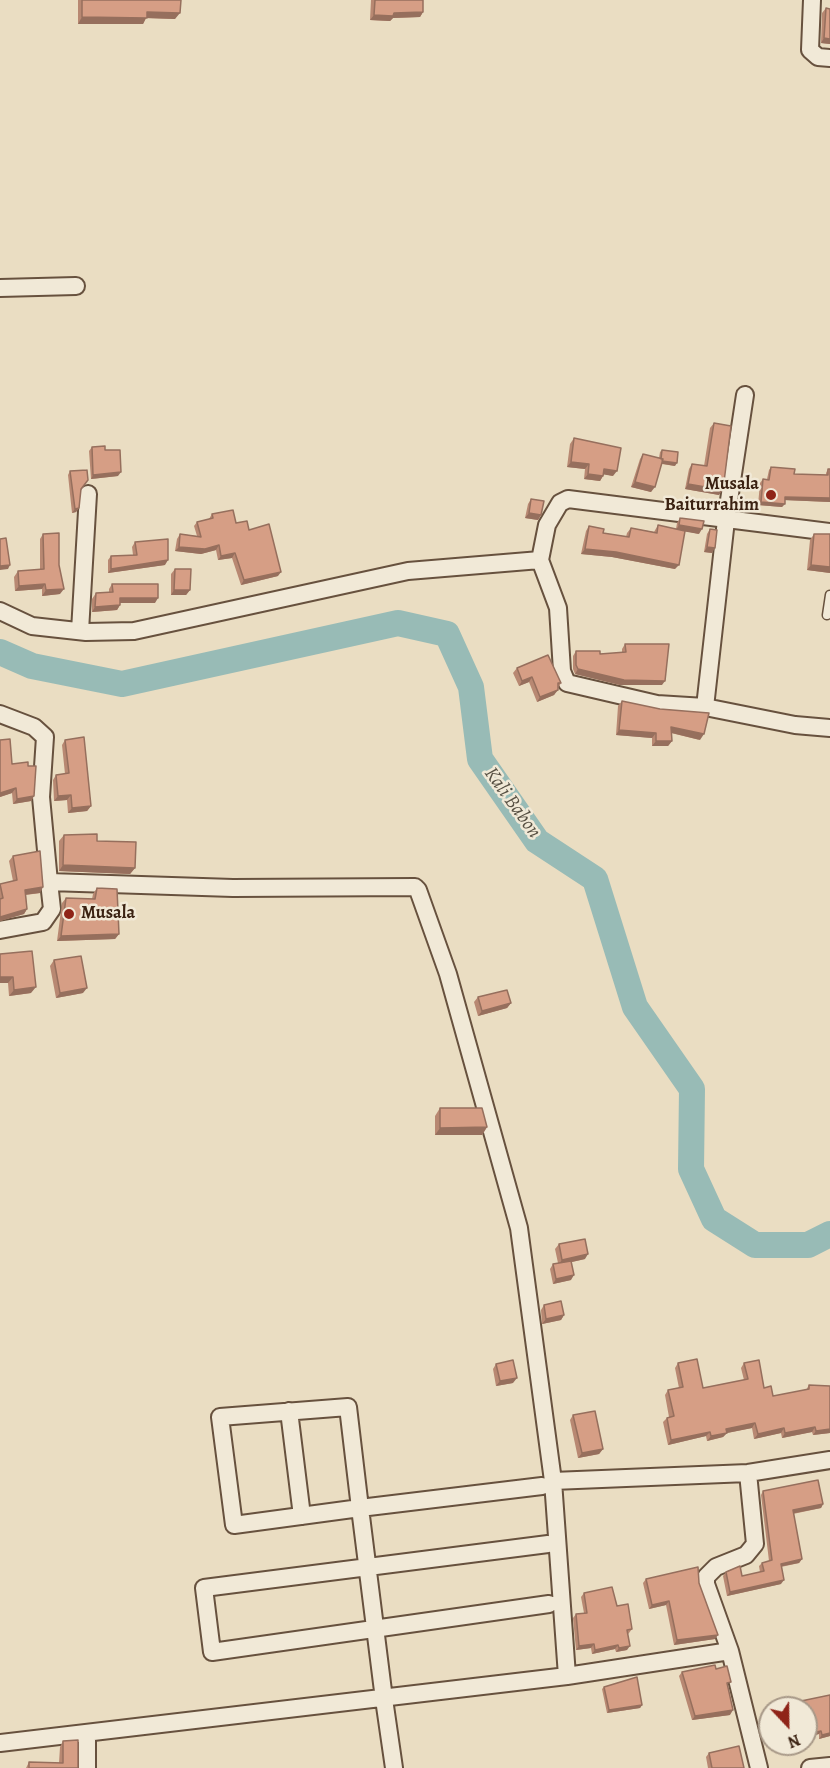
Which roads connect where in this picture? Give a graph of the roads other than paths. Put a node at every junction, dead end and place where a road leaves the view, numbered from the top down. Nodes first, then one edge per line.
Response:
1 (812, 0) edge
2 (830, 58) edge
3 (76, 286) dead end
4 (0, 288) edge
5 (745, 395) dead end
6 (88, 494) dead end
7 (726, 520) junction
8 (830, 532) edge
9 (540, 560) junction
10 (830, 595) edge
11 (0, 611) edge
12 (827, 615) dead end
13 (80, 631) junction
14 (705, 706) junction
15 (0, 714) edge
16 (830, 728) edge
17 (49, 882) junction
18 (0, 930) edge
19 (289, 1411) junction
20 (830, 1460) edge
21 (748, 1473) junction
22 (548, 1484) junction
23 (360, 1508) junction
24 (302, 1516) junction
25 (548, 1544) dead end
26 (368, 1567) junction
27 (549, 1604) dead end
28 (375, 1629) junction
29 (730, 1651) junction
30 (567, 1677) junction
31 (384, 1699) junction
32 (87, 1734) junction
33 (0, 1743) edge
34 (830, 1766) edge
35 (87, 1768) edge
36 (394, 1768) edge
37 (759, 1768) edge
38 (810, 1768) edge

1 - 2 street
3 - 4 street
5 - 7 street
6 - 13 street
7 - 8 street
7 - 9 street
7 - 14 street
9 - 13 street
9 - 14 street
10 - 12 lane
11 - 13 street
14 - 16 street
15 - 17 street
17 - 18 street
17 - 22 street
19 - 23 street
19 - 24 street
19 - 24 street
20 - 21 street
21 - 22 street
21 - 29 street
22 - 23 street
22 - 30 street
23 - 24 street
23 - 26 street
25 - 26 street
26 - 28 street
26 - 28 street
27 - 28 street
28 - 31 street
29 - 30 street
29 - 37 street
30 - 31 street
31 - 32 street
31 - 36 street
32 - 33 street
32 - 35 street
34 - 38 street

